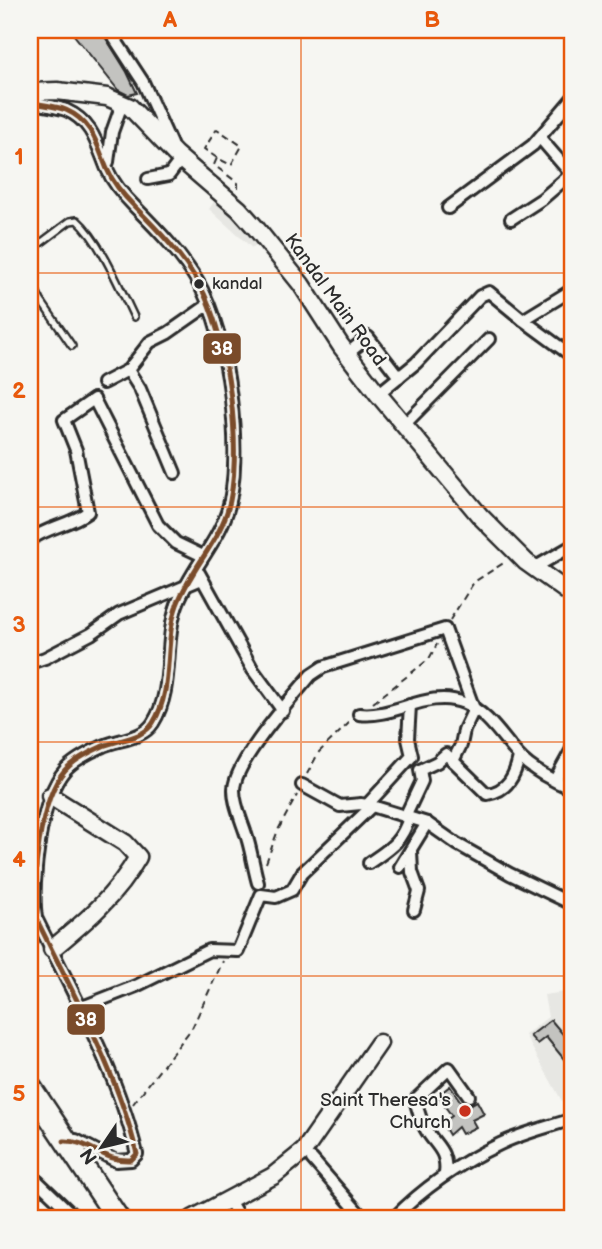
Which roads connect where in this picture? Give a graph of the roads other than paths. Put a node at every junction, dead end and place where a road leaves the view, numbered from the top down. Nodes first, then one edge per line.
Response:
1 (108, 30) edge
2 (30, 92) edge
3 (572, 99) edge
4 (30, 102) edge
5 (122, 104) junction
6 (540, 138) junction
7 (178, 156) junction
8 (107, 171) junction
9 (148, 179) dead end
10 (448, 208) dead end
11 (511, 219) dead end
12 (30, 251) edge
13 (30, 279) edge
14 (572, 290) edge
15 (208, 305) junction
16 (134, 317) dead end
17 (523, 320) junction
18 (489, 340) dead end
19 (72, 346) dead end
20 (347, 354) junction
21 (572, 356) edge
22 (128, 370) junction
23 (399, 377) junction
24 (103, 383) dead end
25 (378, 394) junction
26 (404, 425) junction
27 (175, 473) dead end
28 (30, 540) edge
29 (572, 546) edge
30 (203, 556) junction
31 (196, 568) junction
32 (534, 568) junction
33 (202, 579) junction
34 (187, 585) junction
35 (572, 595) edge
36 (30, 663) edge
37 (410, 705) junction
38 (474, 709) junction
39 (283, 711) junction
40 (359, 714) road end
41 (572, 749) edge
42 (519, 757) junction
43 (453, 761) junction
44 (555, 780) junction
45 (302, 785) road end
46 (572, 789) edge
47 (50, 796) junction
48 (370, 806) junction
49 (407, 818) junction
50 (427, 823) junction
51 (411, 851) junction
52 (369, 863) dead end
53 (400, 867) dead end
54 (258, 883) road end
55 (572, 904) edge
56 (414, 911) dead end
57 (51, 949) junction
58 (80, 1008) junction
59 (379, 1043) dead end
60 (30, 1087) edge
61 (469, 1096) dead end
62 (572, 1119) edge
63 (64, 1141) junction
64 (312, 1158) dead end
65 (30, 1174) edge
66 (445, 1174) junction
67 (229, 1200) junction
68 (77, 1219) edge
69 (118, 1219) edge
70 (191, 1219) edge
71 (240, 1219) edge
72 (365, 1219) edge
73 (393, 1219) edge

1 - 7 street
2 - 5 street, Kandal Main Road
3 - 6 street
4 - 8 street
5 - 7 street, Kandal Main Road
5 - 8 street
6 - 10 street
6 - 11 street
7 - 9 street
7 - 20 street, Kandal Main Road
8 - 15 street
12 - 16 lane
13 - 19 lane
14 - 17 street
15 - 22 street
15 - 30 street
17 - 21 street
17 - 23 street
18 - 26 street
20 - 23 street
20 - 25 street, Kandal Main Road
22 - 24 street
22 - 27 street
23 - 25 street
25 - 26 street, Kandal Main Road
26 - 32 street, Kandal Main Road
28 - 30 street
29 - 32 street
30 - 31 street
31 - 33 street
31 - 34 street
32 - 35 street, Kandal Main Road
33 - 34 street
33 - 39 street
34 - 36 street
34 - 47 street
37 - 38 street
37 - 40 street
37 - 48 street
38 - 39 street
38 - 42 street
38 - 43 street
39 - 54 street
41 - 44 street
42 - 43 street
42 - 44 street
43 - 49 street
44 - 46 street
45 - 48 street
47 - 57 street
47 - 57 street
48 - 49 street
48 - 58 street
49 - 50 street
49 - 52 street
50 - 51 street
50 - 55 street
51 - 53 street
51 - 56 street
57 - 58 street
58 - 63 street
59 - 67 street
60 - 63 highway
61 - 66 street
62 - 66 street
63 - 69 highway
64 - 72 street
65 - 68 street
66 - 73 street
67 - 70 street
67 - 71 street

